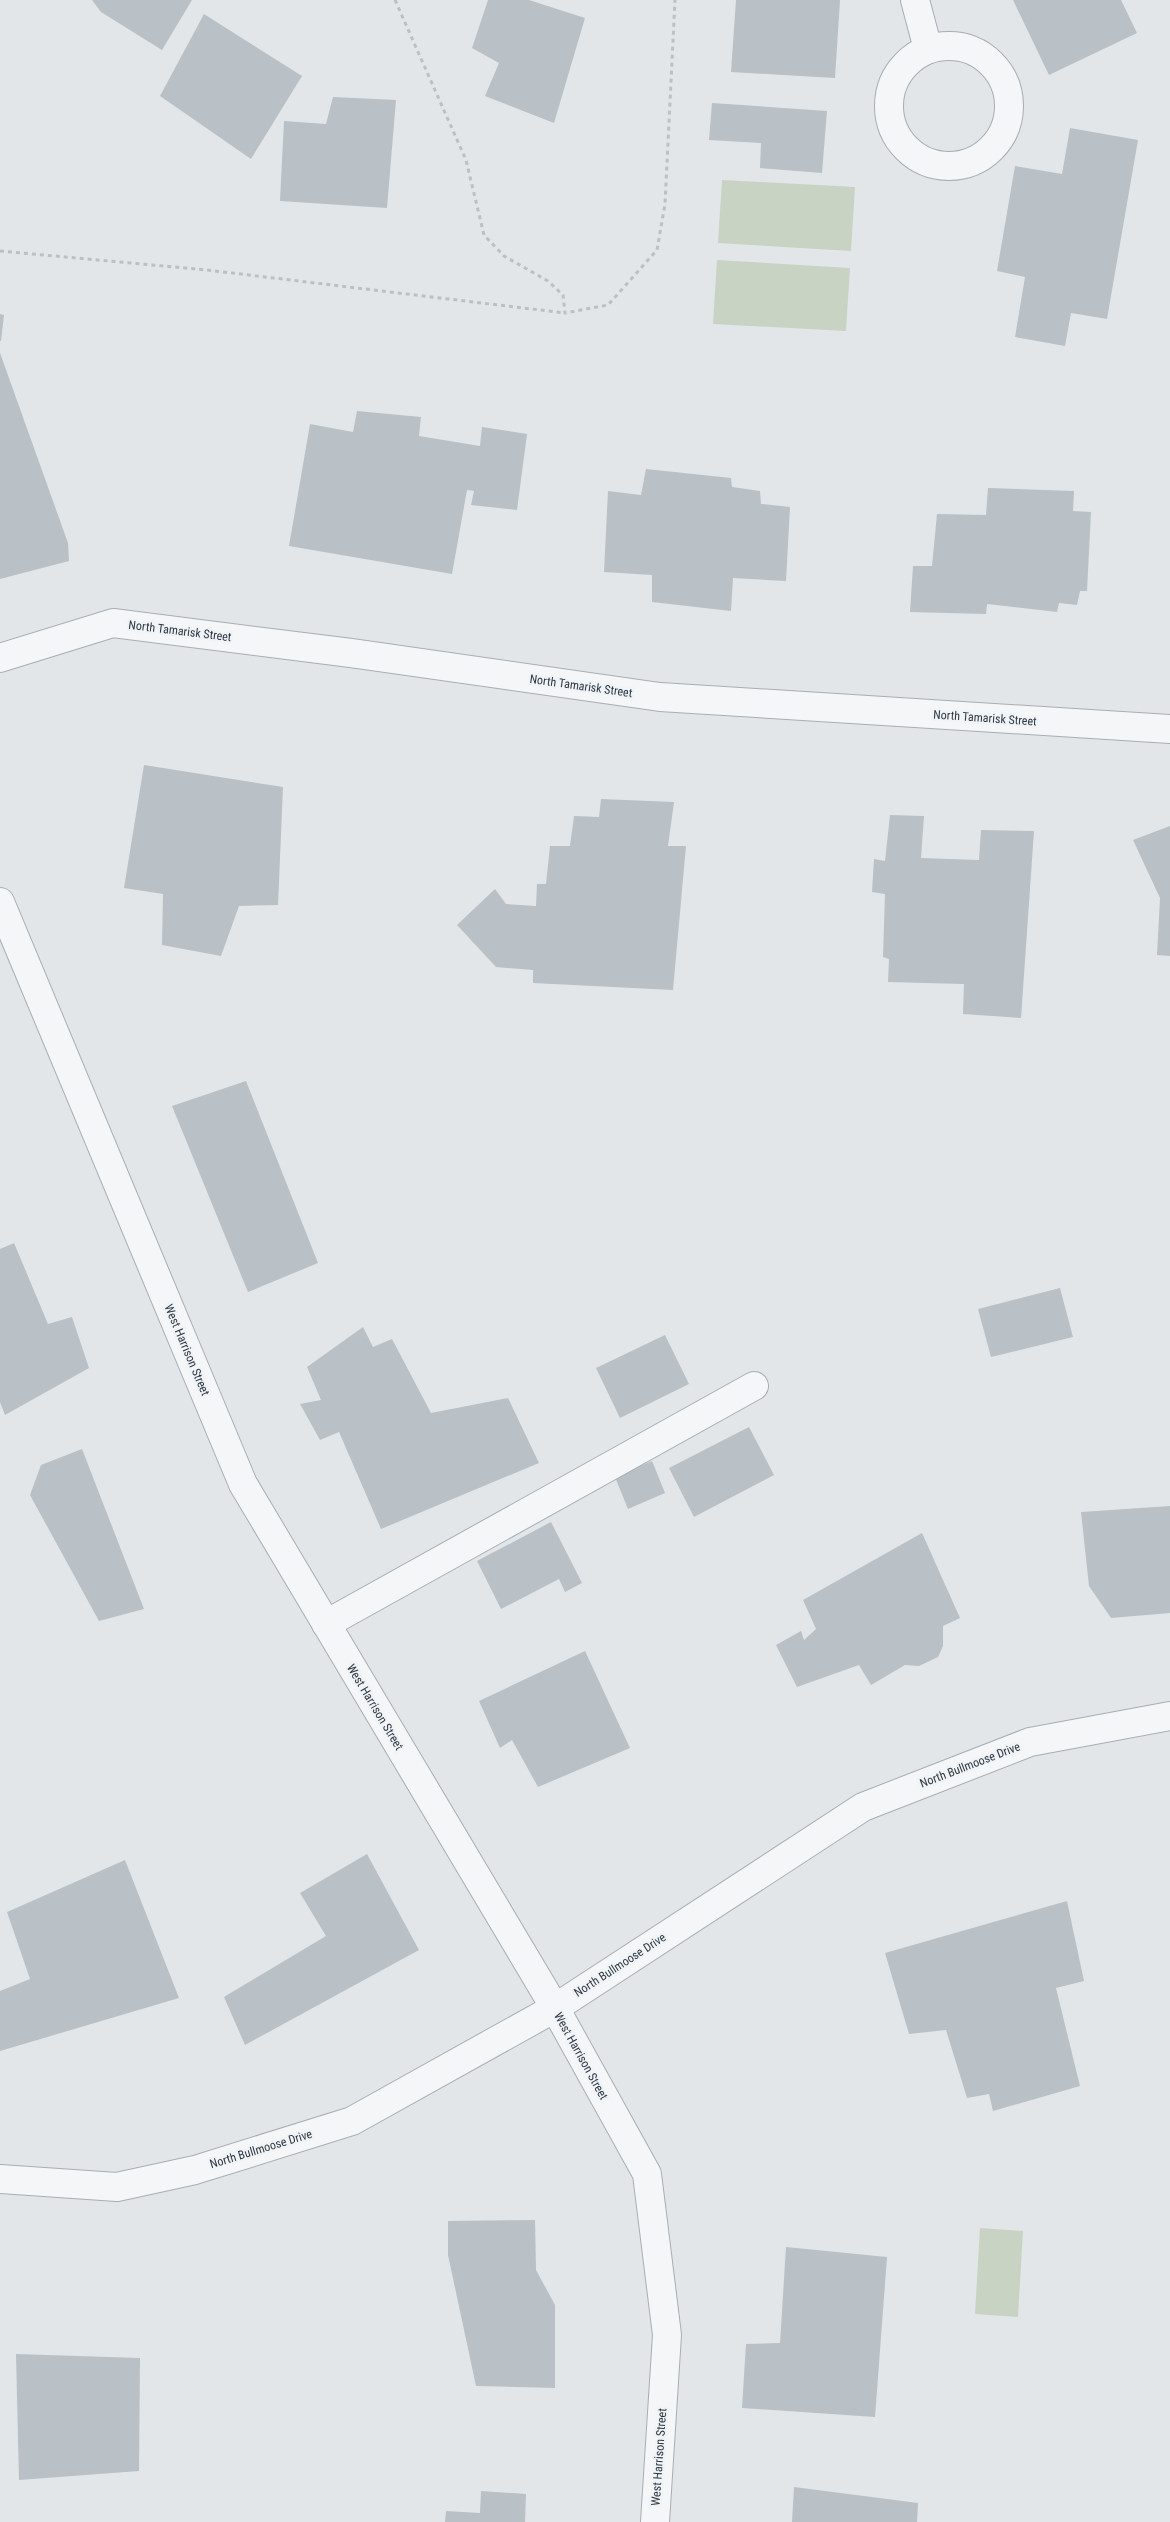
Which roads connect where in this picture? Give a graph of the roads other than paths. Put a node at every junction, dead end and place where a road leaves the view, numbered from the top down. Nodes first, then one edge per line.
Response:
1 (915, 0) edge
2 (928, 50) junction
3 (0, 658) edge
4 (1170, 729) edge
5 (0, 902) edge
6 (754, 1386) dead end
7 (326, 1624) junction
8 (1170, 1716) edge
9 (555, 2008) junction
10 (0, 2179) edge
11 (655, 2522) edge

1 - 2 street
2 - 2 street
3 - 4 street, North Tamarisk Street
5 - 7 street, West Harrison Street
6 - 7 street
7 - 9 street, West Harrison Street
8 - 9 street, North Bullmoose Drive
9 - 10 street, North Bullmoose Drive
9 - 11 street, West Harrison Street

